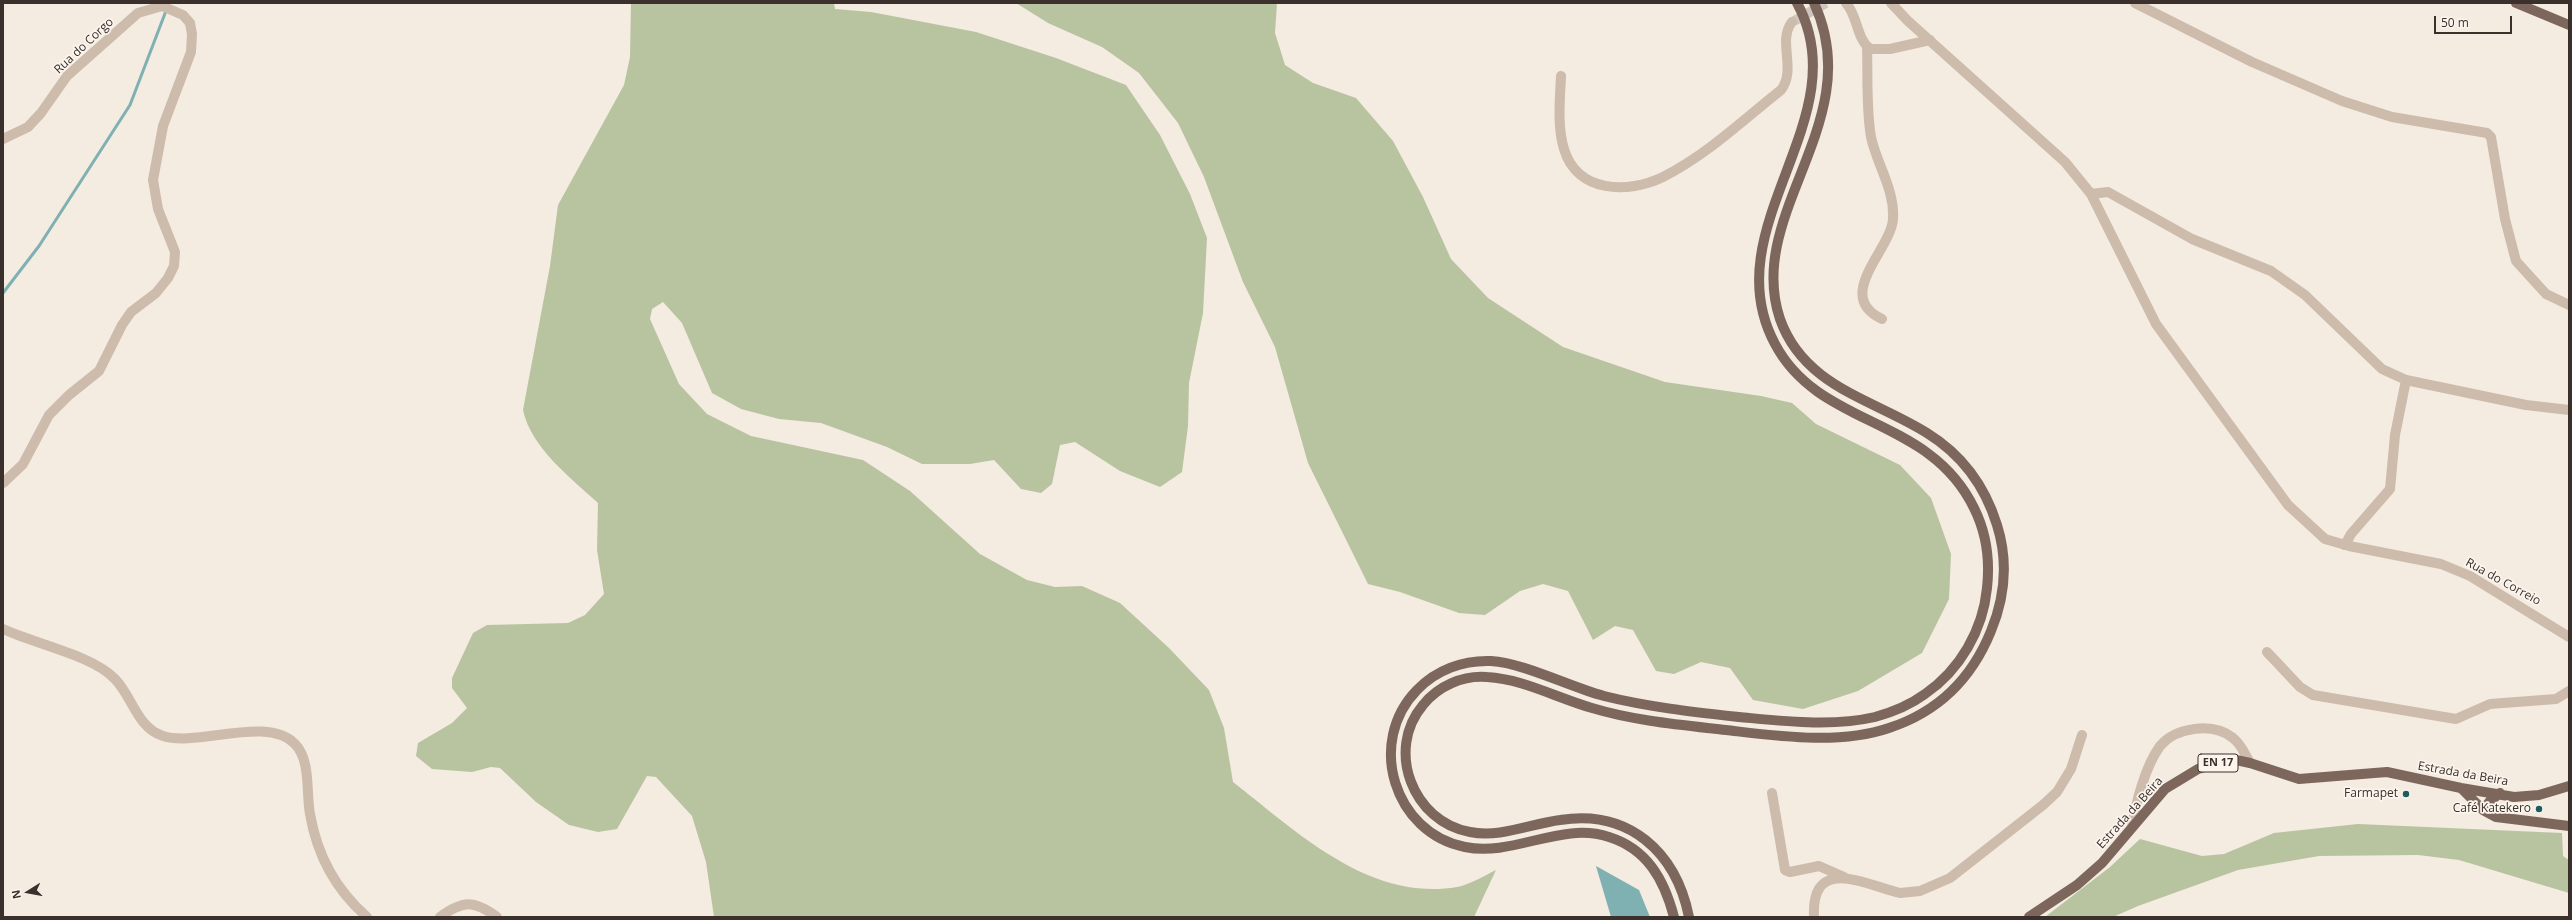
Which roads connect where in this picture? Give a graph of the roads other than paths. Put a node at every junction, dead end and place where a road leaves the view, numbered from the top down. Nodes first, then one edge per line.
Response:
1 (1797, 3) edge
2 (1814, 3) edge
3 (1846, 3) edge
4 (1891, 3) edge
5 (2135, 3) edge
6 (2516, 3) edge
7 (2536, 3) edge
8 (2546, 16) junction
9 (1792, 22) dead end
10 (2569, 26) edge
11 (1930, 40) junction
12 (1867, 46) junction
13 (1561, 76) dead end
14 (3, 139) edge
15 (2091, 194) junction
16 (2569, 305) edge
17 (1882, 319) dead end
18 (2406, 380) junction
19 (2569, 410) edge
20 (3, 483) edge
21 (2347, 545) junction
22 (3, 629) edge
23 (2569, 637) edge
24 (2267, 652) dead end
25 (2569, 691) edge
26 (2082, 735) dead end
27 (2250, 763) junction
28 (2569, 786) edge
29 (2461, 788) junction
30 (1772, 792) dead end
31 (2500, 793) junction
32 (2483, 810) junction
33 (2569, 826) edge
34 (2132, 827) junction
35 (1845, 878) junction
36 (368, 917) edge
37 (440, 917) edge
38 (497, 917) edge
39 (1674, 917) edge
40 (1689, 917) edge
41 (1814, 917) edge
42 (2029, 917) edge

1 - 39 main road
2 - 40 main road
3 - 12 street
4 - 11 street, Rua do Correio
5 - 16 street
6 - 8 main road
7 - 8 main road
8 - 10 main road
9 - 13 street
11 - 12 street
11 - 15 street, Rua do Correio
12 - 17 street
14 - 20 street, Rua do Corgo
15 - 18 street
15 - 21 street, Rua do Correio
18 - 19 street
18 - 21 street
21 - 23 street, Rua do Correio
22 - 36 street
24 - 25 street
26 - 35 street
27 - 29 main road, Estrada da Beira / EN 17
27 - 34 main road, Estrada da Beira / EN 17
27 - 34 street
28 - 31 main road, Estrada da Beira / EN 17
29 - 31 main road, Estrada da Beira / EN 17
29 - 32 main road
30 - 35 street
31 - 32 main road
32 - 33 main road
34 - 42 main road, Estrada da Beira / EN 17
35 - 41 street
37 - 38 street

